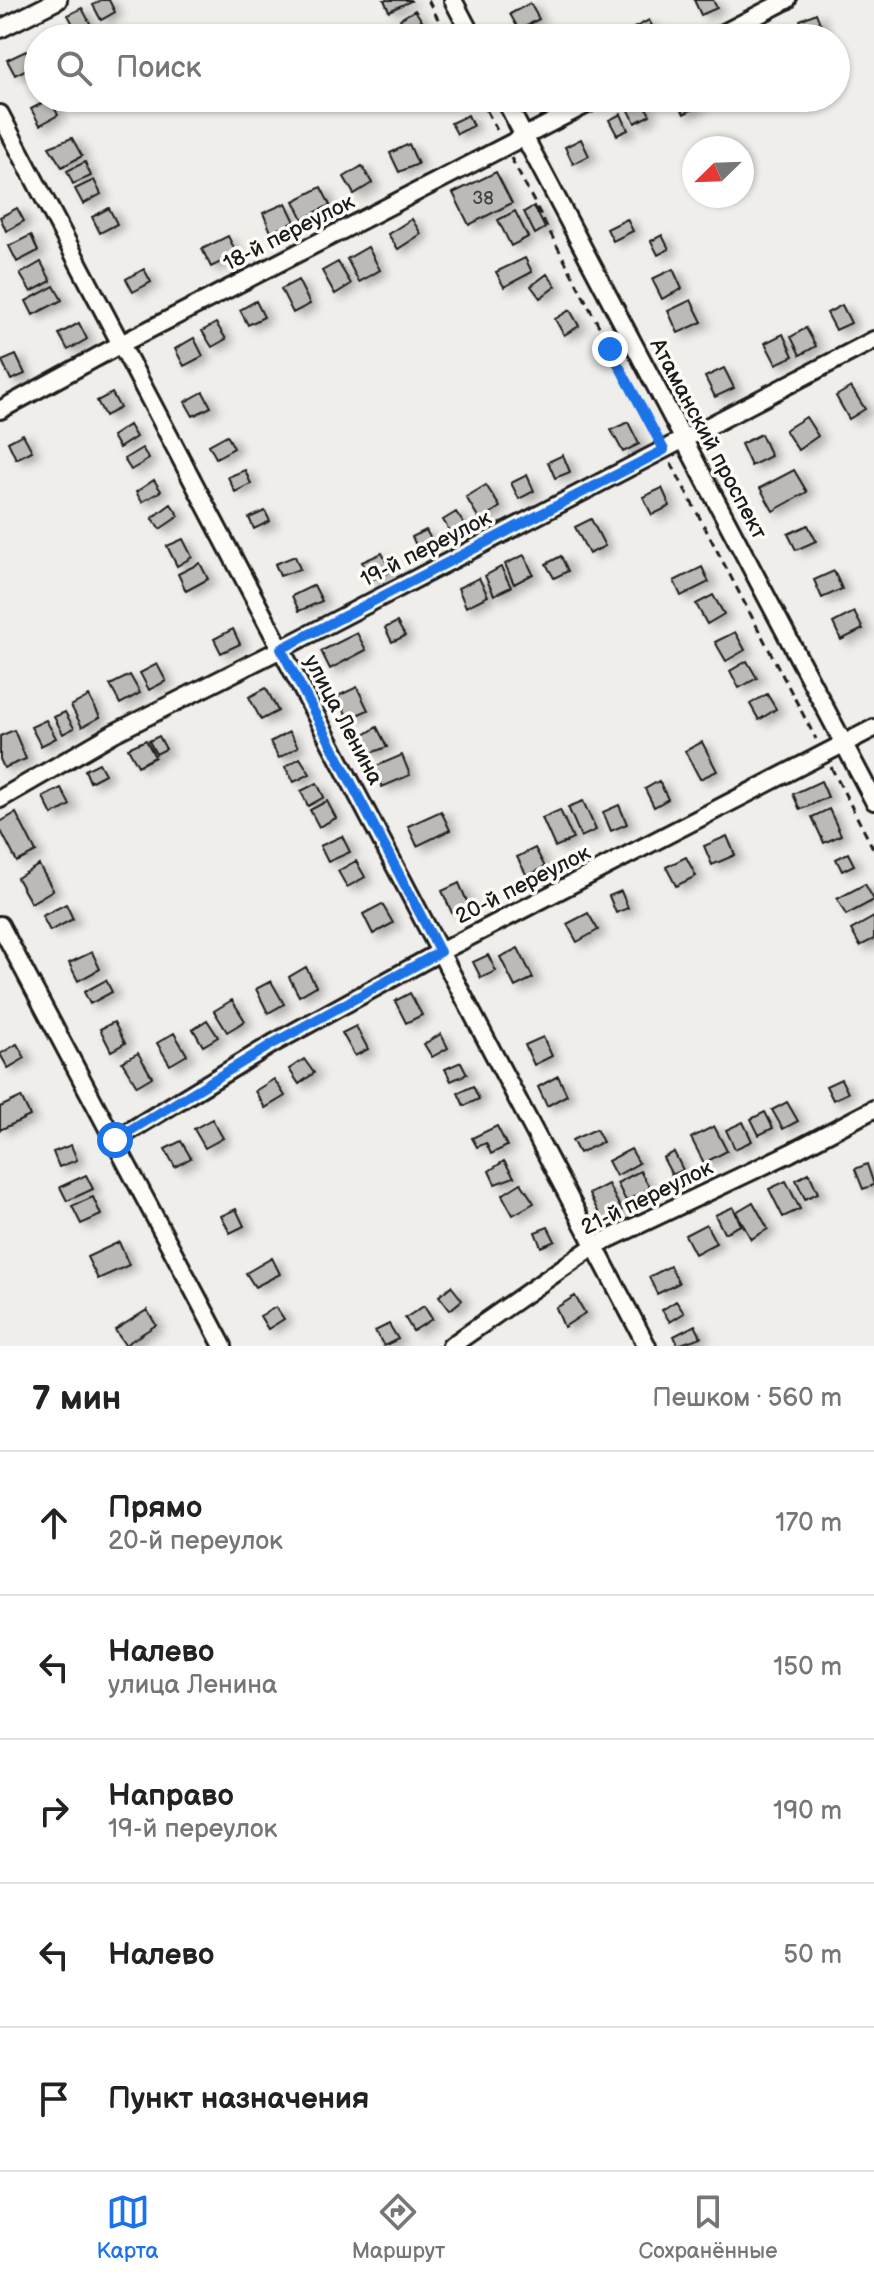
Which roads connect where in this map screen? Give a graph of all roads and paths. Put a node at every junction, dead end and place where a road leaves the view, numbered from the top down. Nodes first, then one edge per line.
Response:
1 (58, 0) edge
2 (428, 0) edge
3 (453, 0) edge
4 (787, 0) edge
5 (441, 24) edge
6 (466, 24) edge
7 (741, 24) edge
8 (0, 29) edge
9 (487, 112) edge
10 (511, 112) edge
11 (572, 112) edge
12 (0, 114) edge
13 (524, 137) junction
14 (506, 147) junction
15 (874, 340) edge
16 (121, 344) junction
17 (0, 410) edge
18 (684, 440) junction
19 (664, 450) junction
20 (281, 649) junction
21 (874, 728) edge
22 (844, 744) junction
23 (824, 754) junction
24 (0, 799) edge
25 (874, 801) edge
26 (874, 850) edge
27 (0, 925) edge
28 (440, 952) junction
29 (874, 1109) edge
30 (115, 1140) junction
31 (594, 1246) junction
32 (223, 1346) edge
33 (451, 1346) edge
34 (647, 1346) edge

1 - 8 street
2 - 5 path
3 - 6 street
4 - 7 street
9 - 14 path
10 - 13 street, Атаманский проспект
11 - 13 street, 18-й переулок
12 - 16 street, улица Ленина
13 - 14 street, 18-й переулок
13 - 18 street, Атаманский проспект
14 - 16 street, 18-й переулок
14 - 19 path
15 - 18 street, 19-й переулок
16 - 17 street, 18-й переулок
16 - 20 street, улица Ленина
18 - 19 street, 19-й переулок
18 - 22 street, Атаманский проспект
19 - 20 street, 19-й переулок
19 - 23 path
20 - 24 street, 19-й переулок
20 - 28 street, улица Ленина
21 - 22 street, 20-й переулок
22 - 23 street, 20-й переулок
22 - 25 street, Атаманский проспект
23 - 26 path
23 - 28 street, 20-й переулок
27 - 30 street
28 - 30 street, 20-й переулок
28 - 31 street, улица Ленина
29 - 31 street, 21-й переулок
30 - 32 street
31 - 33 street, 21-й переулок
31 - 34 street, улица Ленина

